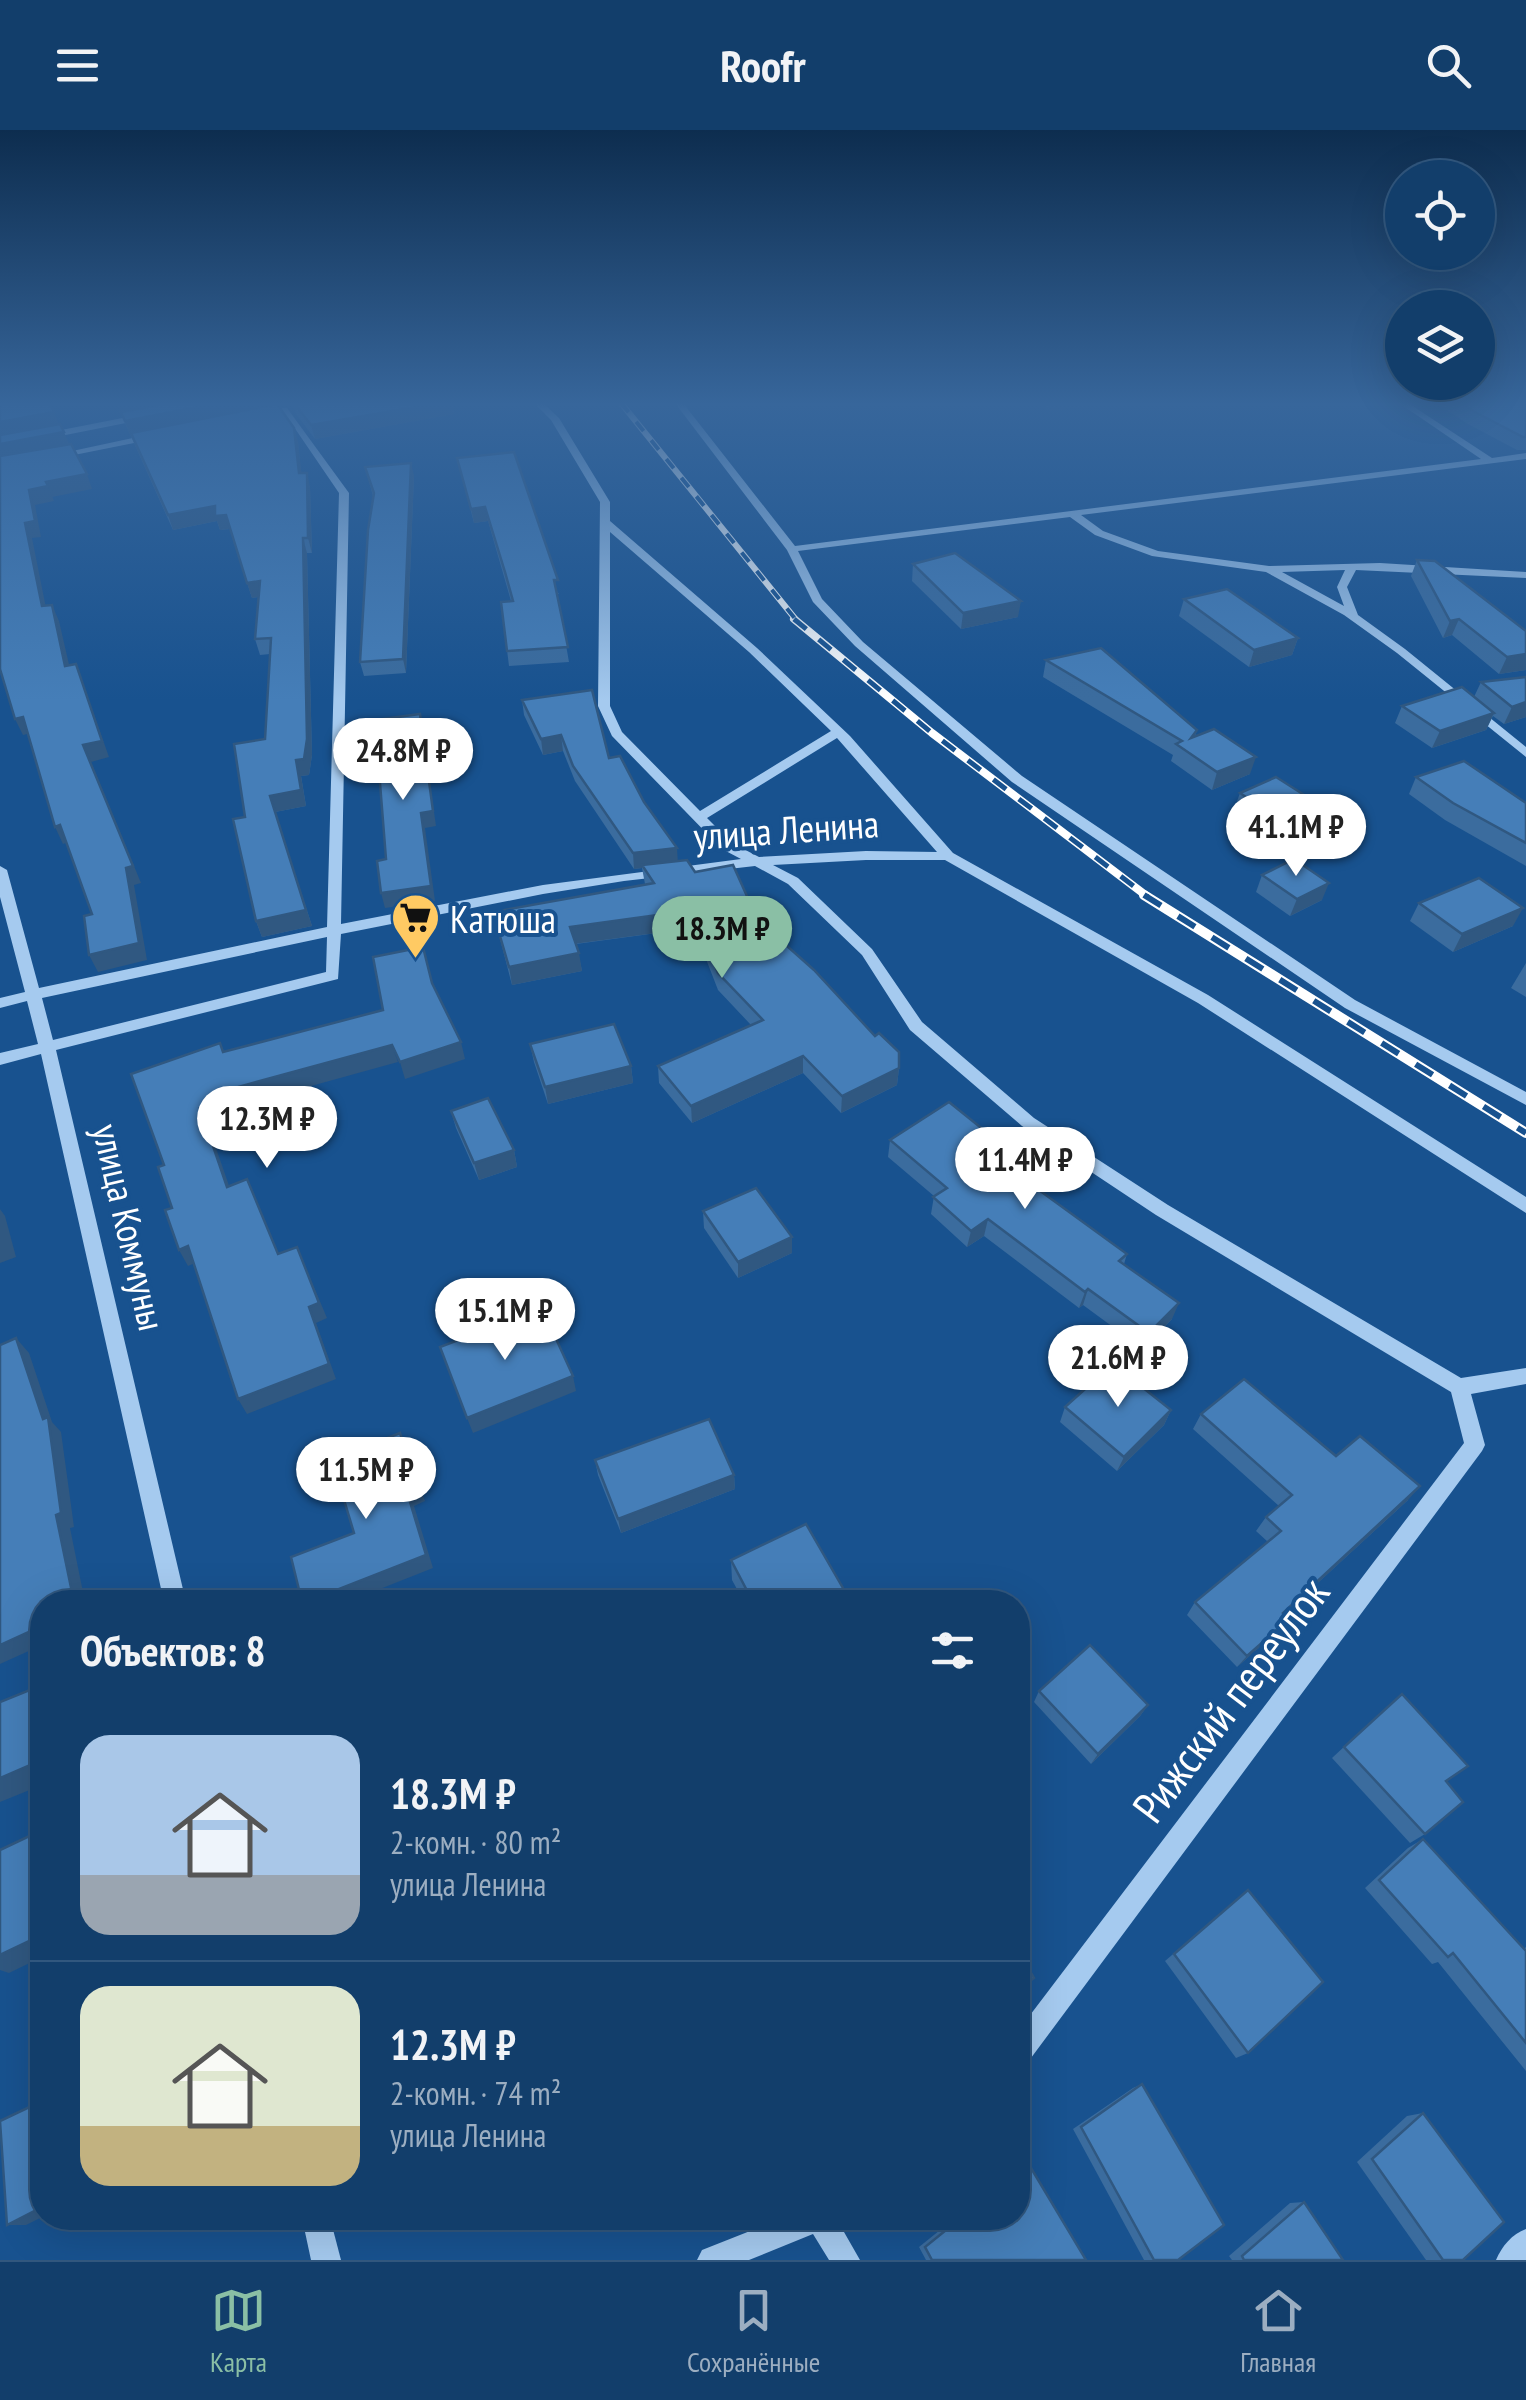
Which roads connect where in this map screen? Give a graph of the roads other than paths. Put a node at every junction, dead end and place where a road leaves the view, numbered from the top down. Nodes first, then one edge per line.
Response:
1 (344, 502) edge
2 (605, 502) edge
3 (756, 502) edge
4 (1153, 502) edge
5 (1071, 513) junction
6 (606, 522) junction
7 (792, 549) junction
8 (1352, 567) junction
9 (1269, 568) junction
10 (1526, 575) edge
11 (1356, 620) junction
12 (838, 732) junction
13 (1526, 753) edge
14 (700, 818) junction
15 (948, 856) junction
16 (756, 862) junction
17 (0, 870) edge
18 (334, 931) junction
19 (32, 995) junction
20 (0, 1003) edge
21 (47, 1046) junction
22 (0, 1058) edge
23 (1526, 1099) edge
24 (1526, 1206) edge
25 (1526, 1376) edge
26 (1459, 1388) junction
27 (172, 1590) edge
28 (1030, 2036) edge
29 (319, 2230) edge
30 (788, 2230) edge
31 (826, 2230) edge
32 (1526, 2243) edge
33 (326, 2260) edge
34 (712, 2260) edge
35 (845, 2260) edge
36 (1511, 2260) edge

1 - 18 street
2 - 6 street
3 - 7 street
4 - 5 street
5 - 7 street
5 - 9 street
6 - 12 street
6 - 14 street
7 - 23 street
8 - 9 street
8 - 10 street
8 - 11 street
9 - 11 street
11 - 13 street
12 - 14 street
12 - 15 street
14 - 16 street
15 - 16 street, улица Ленина
15 - 24 street
16 - 18 street, улица Ленина
16 - 26 street
17 - 19 street, улица Коммуны
18 - 19 street, улица Ленина
18 - 21 street
19 - 20 street, улица Ленина
19 - 21 street, улица Коммуны
21 - 22 street
21 - 27 street, улица Коммуны
25 - 26 street
26 - 28 street, Рижский переулок
29 - 33 street
30 - 34 street
31 - 35 street
32 - 36 street

